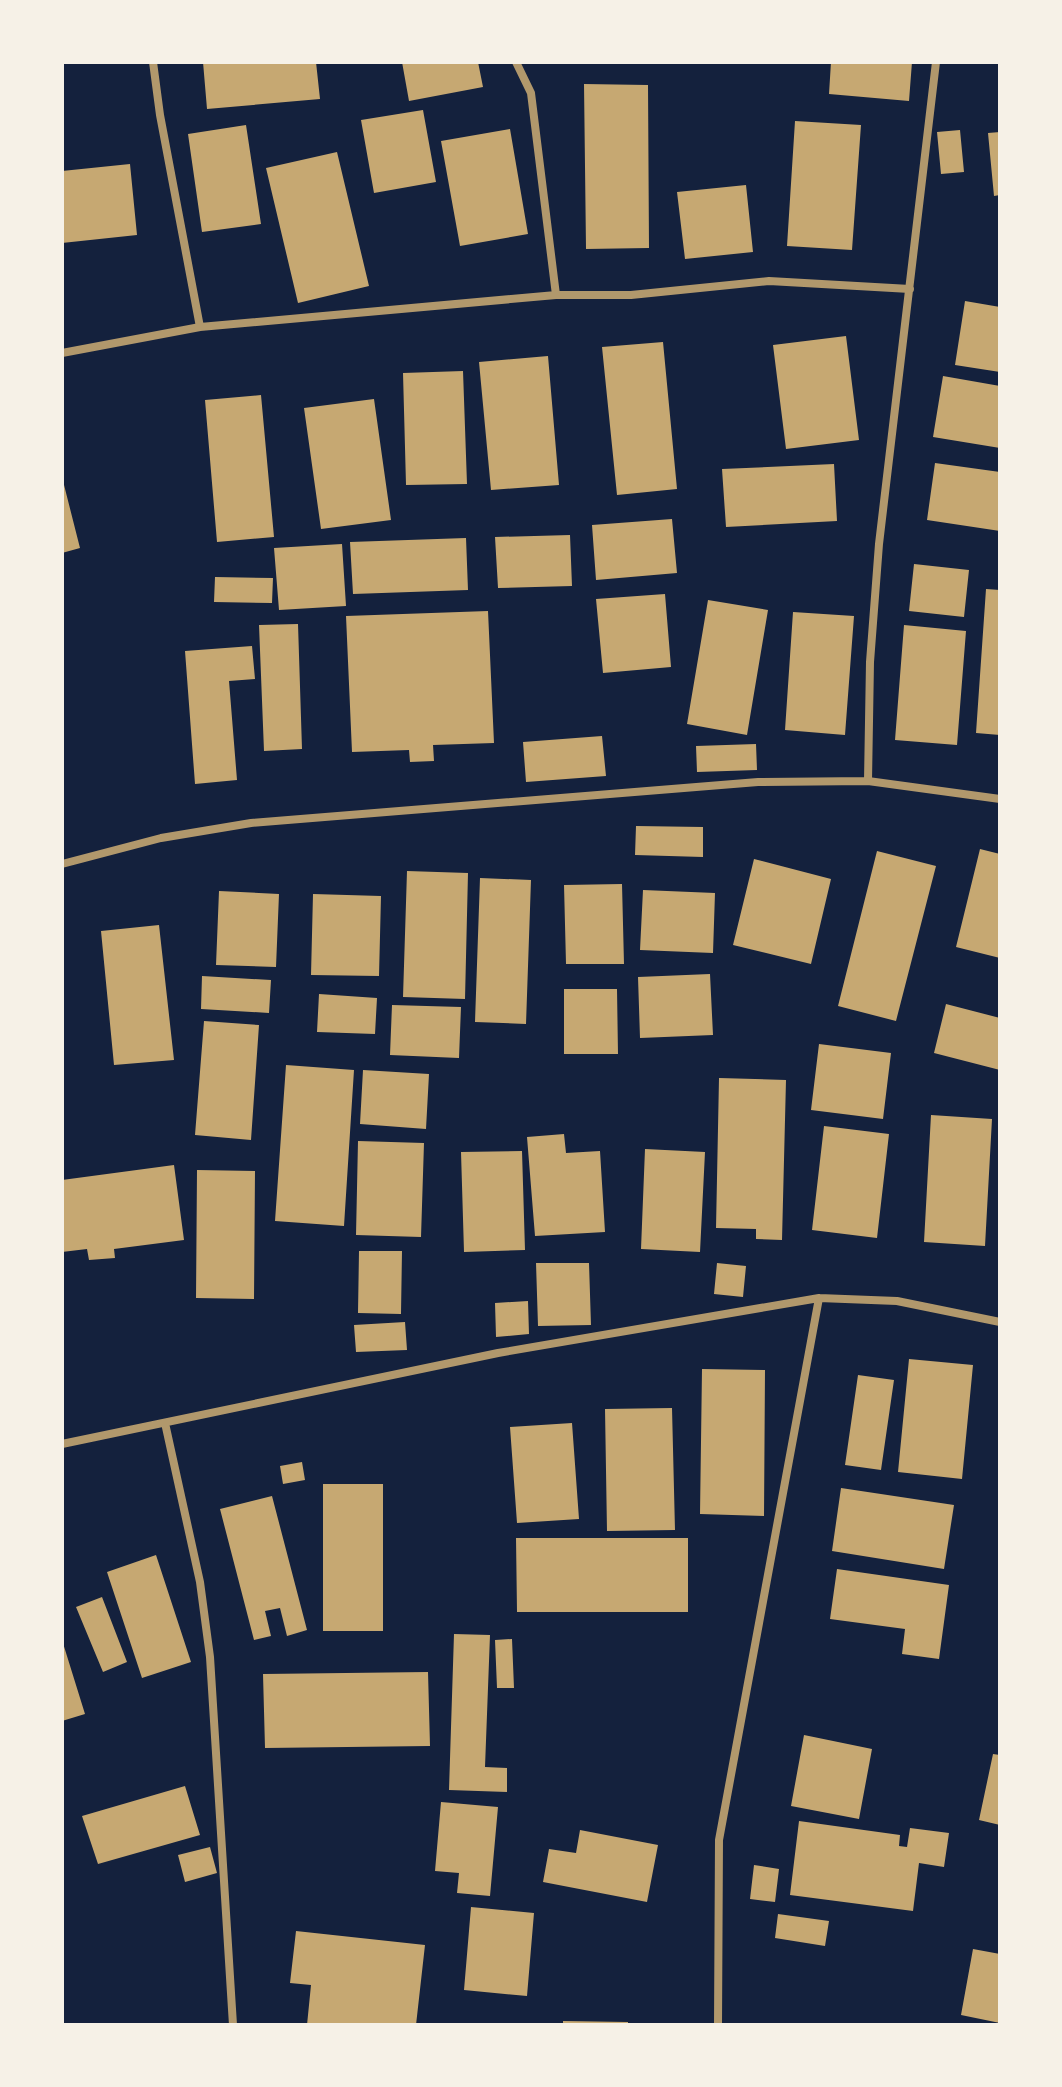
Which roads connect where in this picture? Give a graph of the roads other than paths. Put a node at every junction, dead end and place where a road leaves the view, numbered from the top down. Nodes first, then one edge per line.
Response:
1 (153, 62) edge
2 (516, 62) edge
3 (936, 62) edge
4 (910, 289) junction
5 (556, 295) junction
6 (200, 327) junction
7 (62, 353) edge
8 (868, 781) junction
9 (1000, 799) edge
10 (62, 864) edge
11 (819, 1298) junction
12 (1000, 1322) edge
13 (165, 1423) junction
14 (62, 1444) edge
15 (233, 2025) edge
16 (718, 2025) edge

1 - 6 street
2 - 5 street
3 - 4 street
4 - 5 street
4 - 8 street
5 - 6 street
6 - 7 street
8 - 9 street
8 - 10 street
11 - 12 street
11 - 13 street
11 - 16 street
13 - 14 street
13 - 15 street

